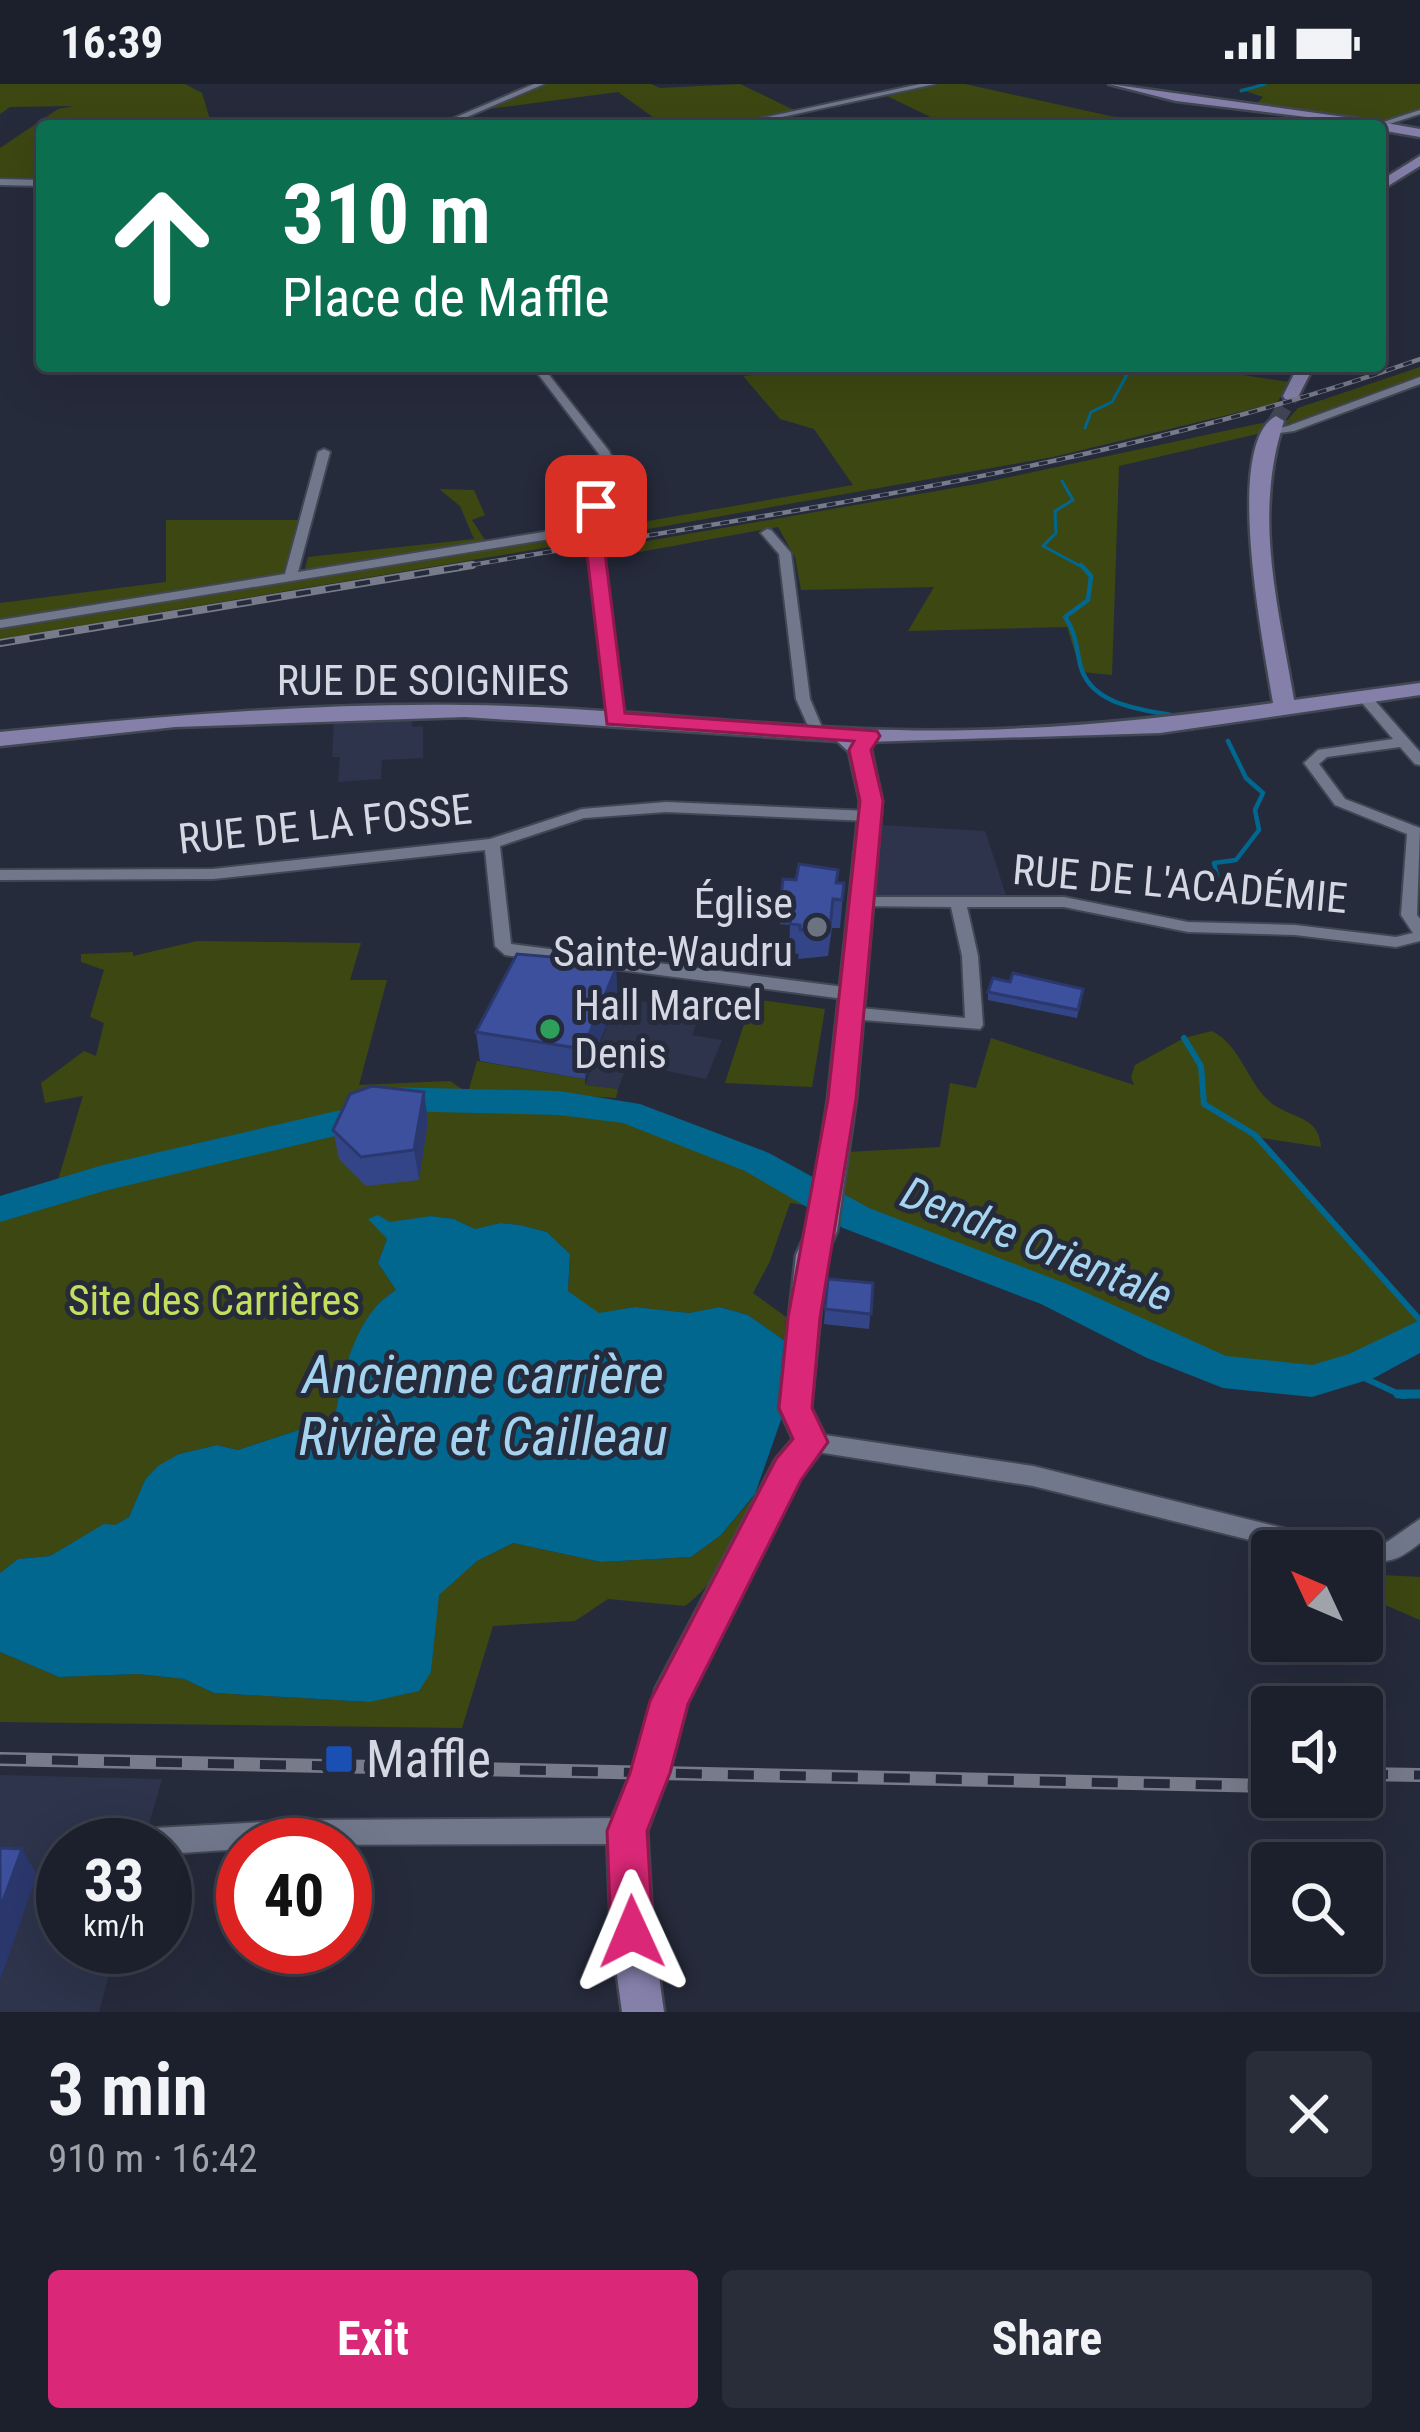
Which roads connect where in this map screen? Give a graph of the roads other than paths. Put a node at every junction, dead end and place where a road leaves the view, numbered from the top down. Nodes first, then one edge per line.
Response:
1 (540, 84) edge
2 (931, 84) edge
3 (1115, 84) edge
4 (1420, 112) edge
5 (453, 120) edge
6 (758, 120) edge
7 (1335, 120) edge
8 (1386, 123) edge
9 (1386, 128) edge
10 (1420, 134) edge
11 (1420, 160) edge
12 (0, 182) edge
13 (36, 183) edge
14 (1386, 183) edge
15 (542, 372) edge
16 (1303, 372) edge
17 (1420, 380) edge
18 (1292, 396) tunnel mouth
19 (1274, 426) joint
20 (323, 452) dead end
21 (593, 529) junction
22 (767, 533) dead end
23 (290, 579) junction
24 (0, 624) edge
25 (1420, 688) edge
26 (1364, 697) junction
27 (1285, 709) junction
28 (615, 719) junction
29 (818, 732) junction
30 (0, 739) edge
31 (857, 740) junction
32 (1404, 742) junction
33 (1420, 761) edge
34 (868, 816) junction
35 (1417, 832) edge
36 (492, 844) junction
37 (0, 875) edge
38 (860, 902) junction
39 (958, 903) junction
40 (1420, 934) edge
41 (851, 1004) junction
42 (811, 1442) junction
43 (1420, 1529) edge
44 (1251, 1530) edge
45 (1383, 1552) edge
46 (627, 1831) junction
47 (192, 1839) edge
48 (644, 2012) edge

1 - 5 street
2 - 6 street
3 - 7 street
4 - 8 street
9 - 10 street
11 - 14 street
12 - 13 street
15 - 21 street
16 - 18 street
17 - 19 street
19 - 27 street
20 - 23 street
21 - 23 street
21 - 28 street
22 - 29 street
23 - 24 street
25 - 26 street, RUE DE SOIGNIES
26 - 27 street, RUE DE SOIGNIES
26 - 32 street
27 - 31 street, RUE DE SOIGNIES
28 - 29 street, RUE DE SOIGNIES
28 - 30 street, RUE DE SOIGNIES
29 - 31 street, RUE DE SOIGNIES
31 - 34 street
32 - 33 street
32 - 35 street
34 - 36 street, RUE DE LA FOSSE
34 - 38 street
35 - 40 street
36 - 37 street, RUE DE LA FOSSE
36 - 41 street
38 - 39 street, RUE DE L'ACADÉMIE
38 - 41 street
39 - 40 street, RUE DE L'ACADÉMIE
39 - 41 street
41 - 42 street
42 - 44 street
42 - 46 street
43 - 45 street
46 - 47 street
46 - 48 street

